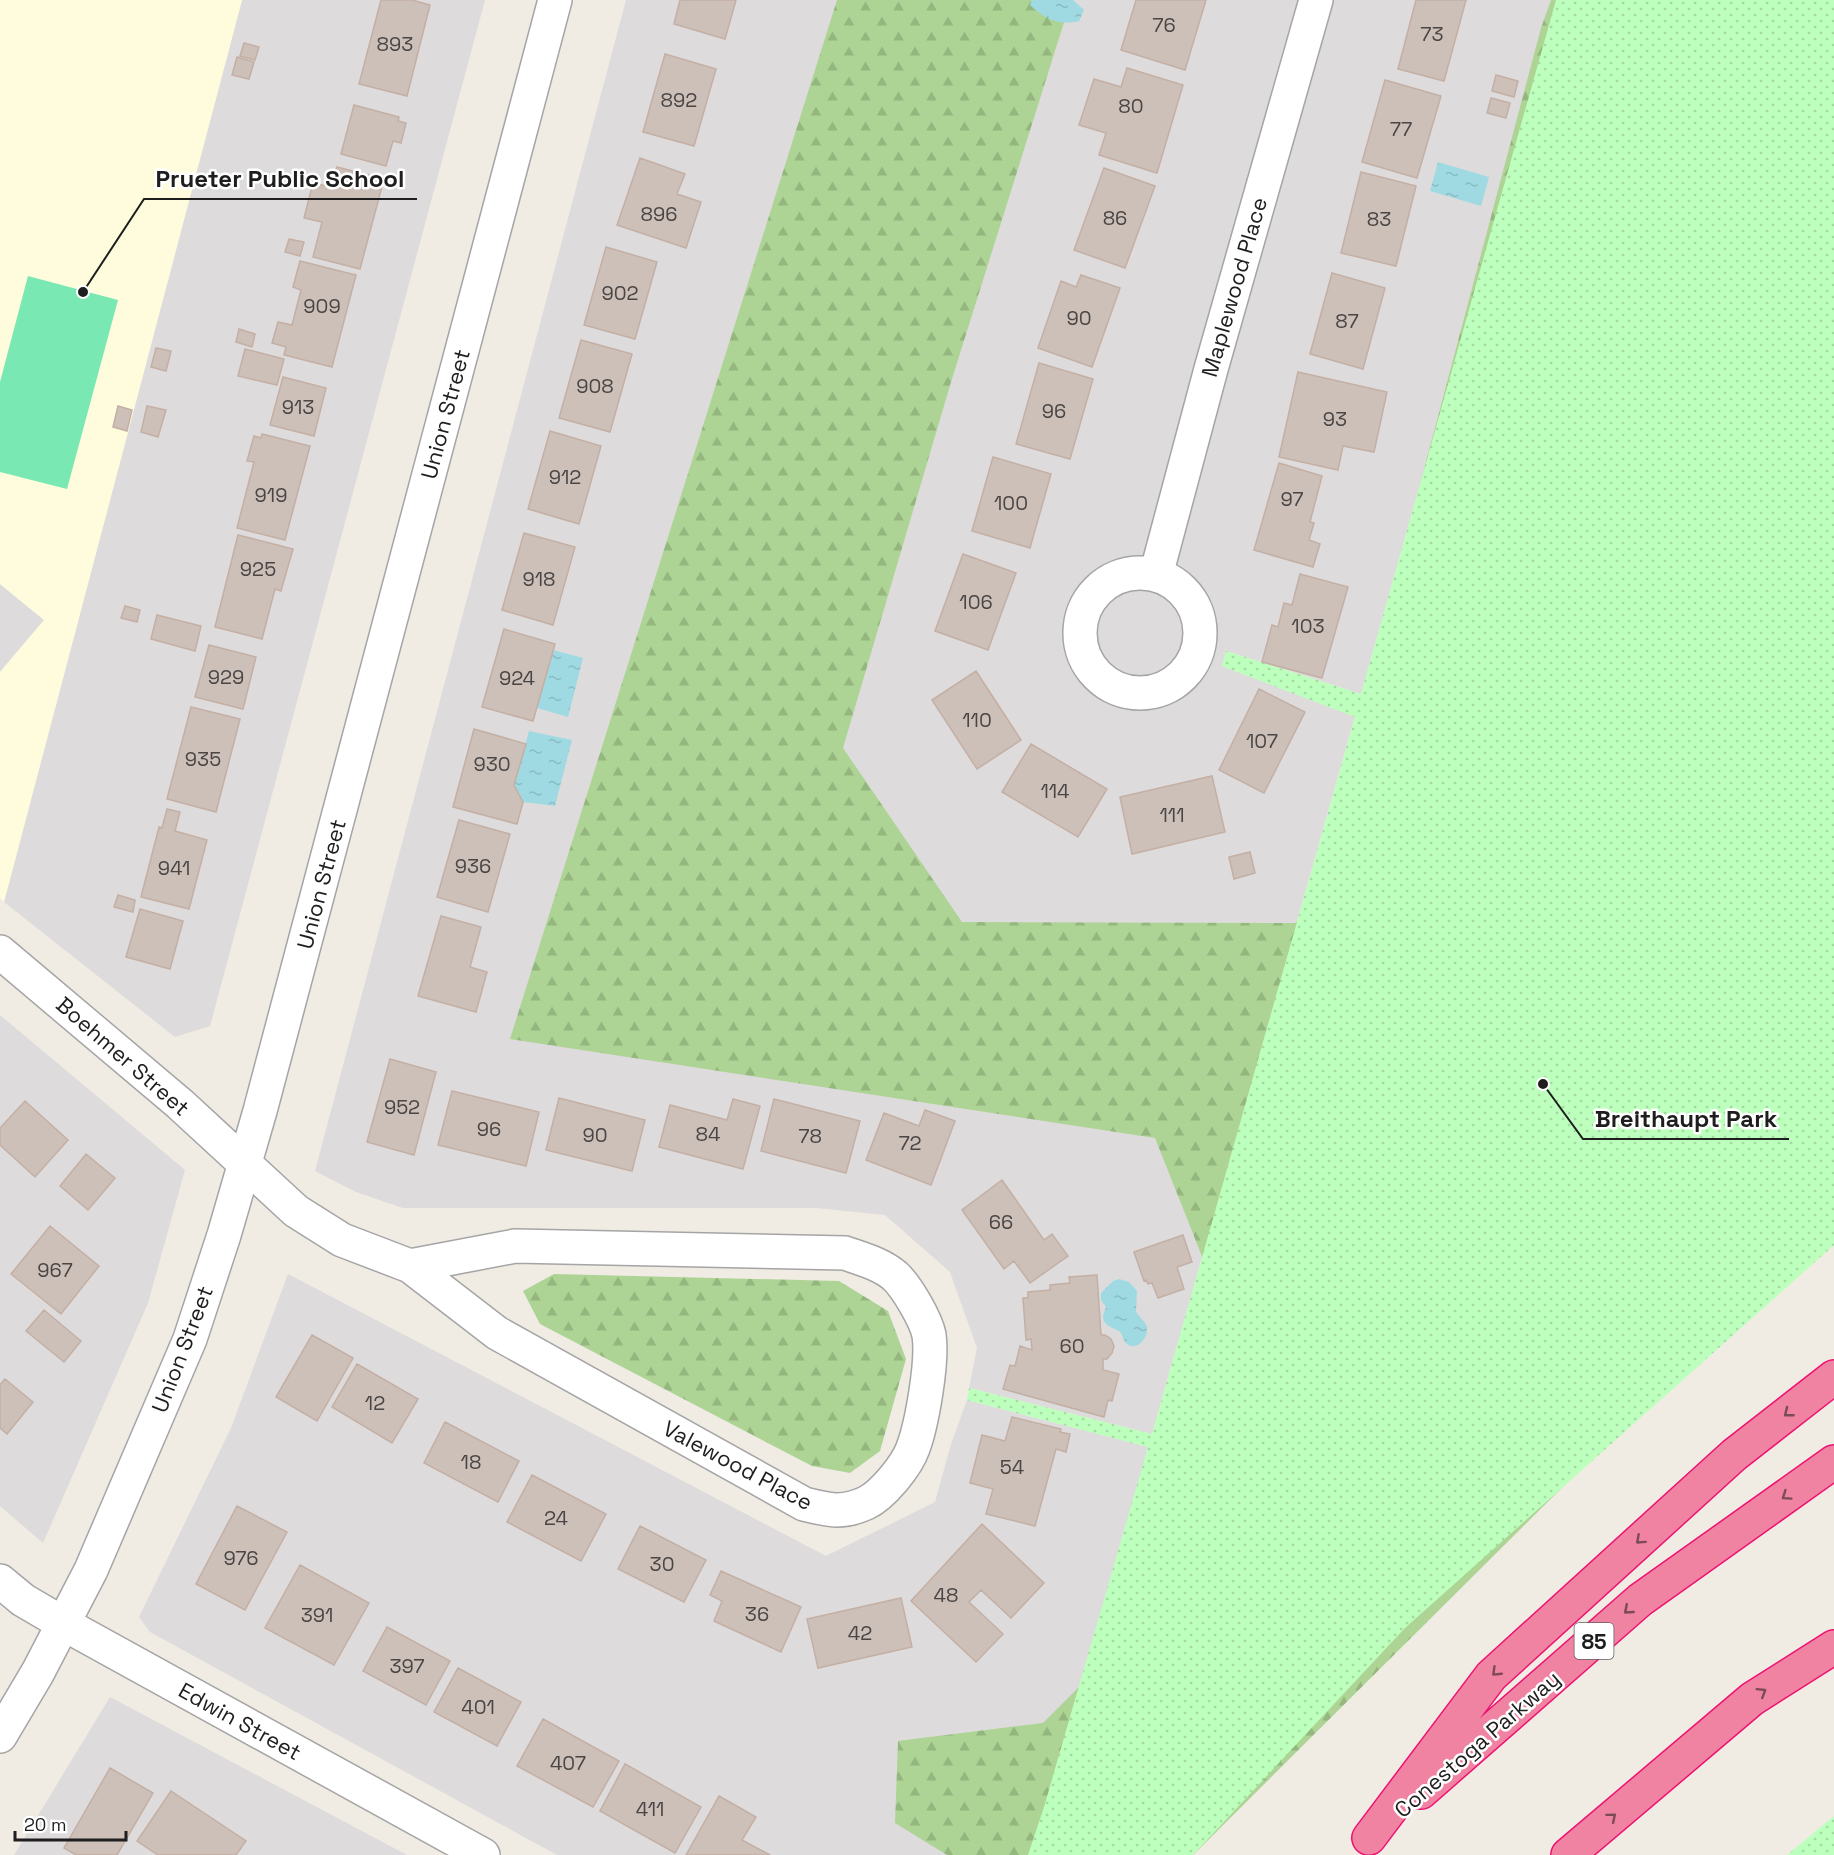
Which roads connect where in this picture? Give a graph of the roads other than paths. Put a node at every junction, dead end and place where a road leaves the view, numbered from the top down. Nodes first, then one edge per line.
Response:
1 (555, 0) edge
2 (1316, 0) edge
3 (1156, 575) dead end
4 (0, 952) edge
5 (244, 1163) junction
6 (410, 1266) junction
7 (1834, 1377) edge
8 (1834, 1462) edge
9 (0, 1581) edge
10 (64, 1624) junction
11 (1834, 1647) edge
12 (0, 1736) edge
13 (1360, 1847) edge
14 (483, 1855) edge
15 (1568, 1855) edge

1 - 5 street, Union Street
2 - 3 street, Maplewood Place
4 - 5 street, Boehmer Street
5 - 6 street, Valewood Place
5 - 10 street, Union Street
6 - 6 street, Valewood Place
7 -> 13 highway
8 -> 13 highway, Conestoga Parkway / 85
9 - 10 street, Edwin Street
10 - 12 street, Union Street
10 - 14 street, Edwin Street
15 -> 11 highway

